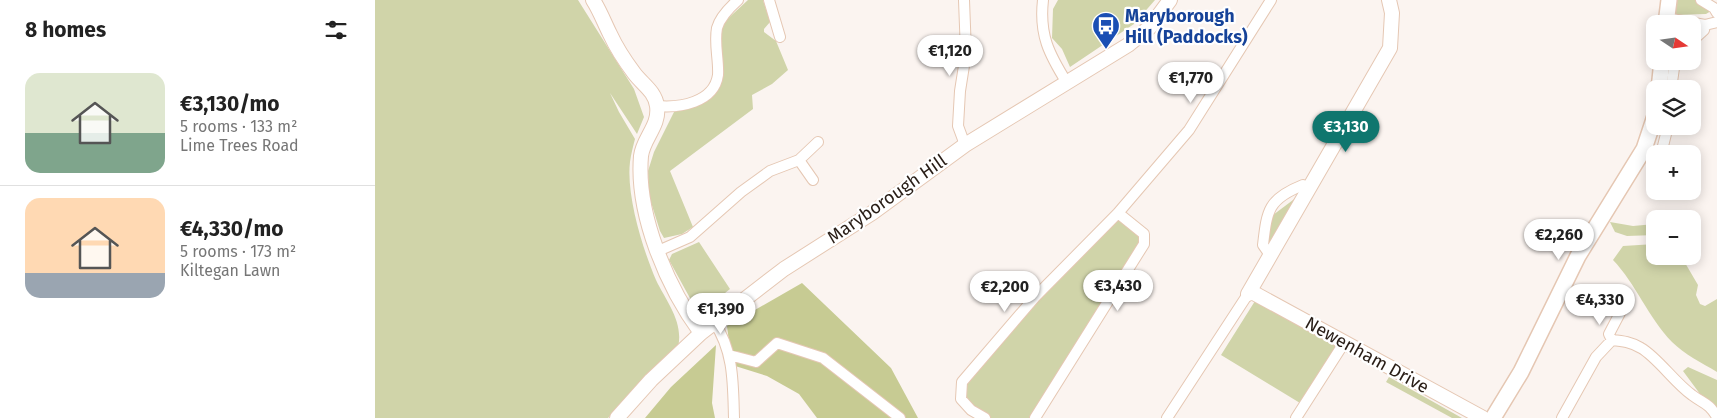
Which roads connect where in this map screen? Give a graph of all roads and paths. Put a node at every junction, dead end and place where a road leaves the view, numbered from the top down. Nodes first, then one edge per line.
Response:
1 (593, 0) edge
2 (737, 0) edge
3 (769, 0) edge
4 (965, 0) edge
5 (1043, 0) edge
6 (1170, 0) edge
7 (1271, 0) edge
8 (1389, 0) edge
9 (1669, 0) edge
10 (1701, 0) edge
11 (1717, 13) edge
12 (1667, 15) edge
13 (1717, 22) edge
14 (1701, 25) edge
15 (1705, 25) junction
16 (1701, 33) edge
17 (780, 37) dead end
18 (1067, 83) junction
19 (657, 106) junction
20 (1649, 135) edge
21 (818, 142) dead end
22 (965, 145) junction
23 (799, 160) junction
24 (813, 180) dead end
25 (1309, 188) junction
26 (1118, 212) junction
27 (658, 251) junction
28 (1270, 255) junction
29 (1249, 293) junction
30 (1620, 313) dead end
31 (714, 322) junction
32 (701, 333) junction
33 (1612, 340) junction
34 (1344, 343) junction
35 (729, 355) junction
36 (1717, 417) edge
37 (617, 418) edge
38 (734, 418) edge
39 (900, 418) edge
40 (985, 418) edge
41 (1035, 418) edge
42 (1167, 418) edge
43 (1296, 418) edge
44 (1483, 418) edge
45 (1493, 418) edge
46 (1562, 418) edge

1 - 19 street
2 - 19 street
3 - 17 street
4 - 22 street
5 - 18 street
6 - 18 street, Maryborough Hill
7 - 26 street
8 - 25 street
9 - 12 main road
10 - 11 street
13 - 15 street
14 - 15 street
15 - 16 street
18 - 22 street, Maryborough Hill
19 - 27 street
20 - 45 main road
21 - 23 street
22 - 31 street, Maryborough Hill
23 - 24 street
23 - 27 street
25 - 28 street
25 - 28 street
26 - 40 street
26 - 41 street
27 - 32 street
28 - 29 street
29 - 34 street, Newenham Drive
29 - 42 street
30 - 33 street
31 - 32 street, Maryborough Hill
31 - 35 street
32 - 37 street, Maryborough Hill
33 - 36 street
33 - 46 street
34 - 43 street
34 - 44 street, Newenham Drive
35 - 38 street
35 - 39 street

